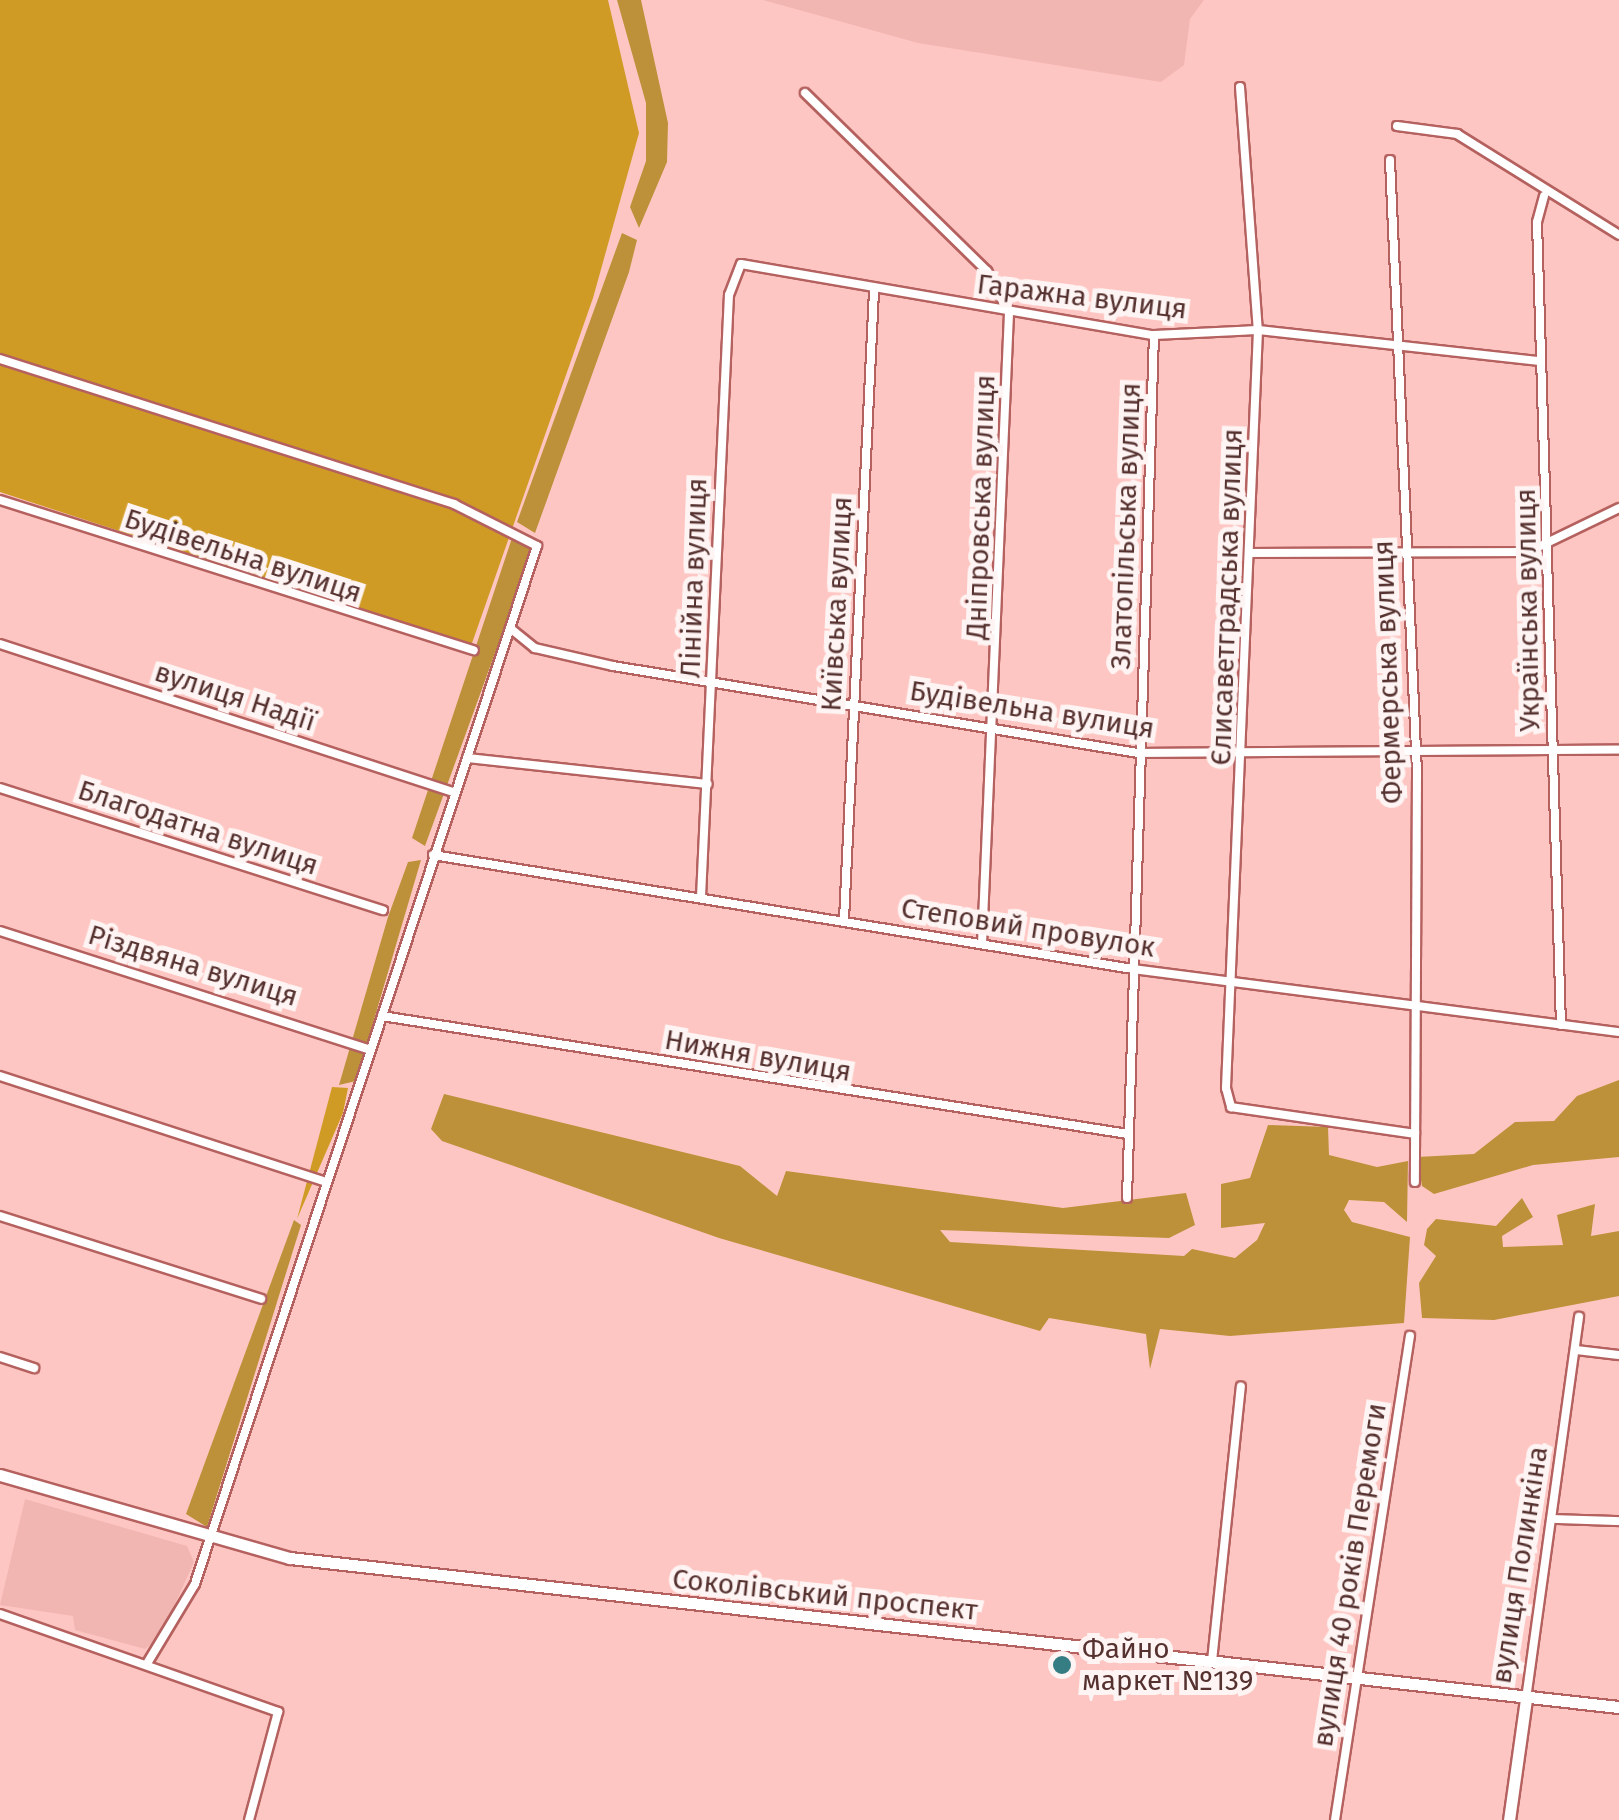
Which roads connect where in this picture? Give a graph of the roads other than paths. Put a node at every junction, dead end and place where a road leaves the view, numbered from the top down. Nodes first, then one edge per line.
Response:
1 (1240, 88) dead end
2 (805, 93) dead end
3 (1396, 126) dead end
4 (1390, 160) dead end
5 (1544, 196) junction
6 (1619, 235) edge
7 (740, 264) joint
8 (874, 290) junction
9 (1009, 313) junction
10 (1258, 330) junction
11 (1154, 334) junction
12 (1400, 350) junction
13 (0, 359) edge
14 (1540, 362) junction
15 (0, 500) edge
16 (1619, 508) edge
17 (1546, 543) junction
18 (1249, 553) junction
19 (1405, 554) junction
20 (510, 628) junction
21 (0, 644) edge
22 (474, 650) dead end
23 (713, 683) junction
24 (855, 705) junction
25 (996, 727) junction
26 (1619, 750) edge
27 (1552, 751) junction
28 (1138, 754) junction
29 (1410, 755) junction
30 (1245, 757) junction
31 (467, 758) junction
32 (708, 784) junction
33 (0, 788) edge
34 (455, 793) junction
35 (432, 855) junction
36 (702, 897) junction
37 (383, 910) dead end
38 (844, 920) junction
39 (0, 931) edge
40 (982, 942) junction
41 (1132, 969) junction
42 (1228, 982) junction
43 (1419, 1008) junction
44 (382, 1016) junction
45 (1561, 1025) junction
46 (1619, 1032) edge
47 (370, 1050) junction
48 (0, 1076) edge
49 (1128, 1134) junction
50 (1415, 1134) junction
51 (323, 1181) junction
52 (1416, 1182) dead end
53 (1127, 1198) dead end
54 (0, 1216) edge
55 (261, 1299) dead end
56 (1579, 1317) dead end
57 (1410, 1336) dead end
58 (1576, 1350) junction
59 (1619, 1355) edge
60 (0, 1357) edge
61 (34, 1368) dead end
62 (1241, 1387) dead end
63 (0, 1474) edge
64 (1555, 1518) junction
65 (1619, 1521) edge
66 (210, 1542) junction
67 (0, 1614) edge
68 (1212, 1661) junction
69 (148, 1662) junction
70 (1354, 1677) junction
71 (1526, 1699) junction
72 (1619, 1707) edge
73 (249, 1820) edge
74 (1335, 1820) edge
75 (1508, 1820) edge

1 - 10 street, Єлисаветградська вулиця
2 - 9 street
3 - 5 street
4 - 12 street, Фермерська вулиця
5 - 6 street
5 - 14 street, Українська вулиця
7 - 8 street, Гаражна вулиця
7 - 23 street, Лінійна вулиця
8 - 9 street, Гаражна вулиця
8 - 24 street, Київська вулиця
9 - 11 street, Гаражна вулиця
9 - 25 street, Дніпровська вулиця
10 - 11 street, Гаражна вулиця
10 - 12 street, Гаражна вулиця
10 - 18 street, Єлисаветградська вулиця
11 - 28 street, Златопільська вулиця
12 - 14 street, Гаражна вулиця
12 - 19 street, Фермерська вулиця
13 - 20 street
14 - 17 street, Українська вулиця
15 - 22 street, Будівельна вулиця
16 - 17 street
17 - 19 street
17 - 27 street, Українська вулиця
18 - 19 street
18 - 30 street, Єлисаветградська вулиця
19 - 29 street, Фермерська вулиця
20 - 23 street, Будівельна вулиця
20 - 31 street
21 - 34 street, вулиця Надії
23 - 24 street, Будівельна вулиця
23 - 32 street, Лінійна вулиця
24 - 25 street, Будівельна вулиця
24 - 38 street, Київська вулиця
25 - 28 street, Будівельна вулиця
25 - 40 street, Дніпровська вулиця
26 - 27 street, Будівельна вулиця
27 - 29 street, Будівельна вулиця
27 - 45 street, Українська вулиця
28 - 30 street, Будівельна вулиця
28 - 41 street, Златопільська вулиця
29 - 30 street, Будівельна вулиця
29 - 43 street, Фермерська вулиця
30 - 42 street, Єлисаветградська вулиця
31 - 32 street
31 - 34 street
32 - 36 street, Лінійна вулиця
33 - 37 street, Благодатна вулиця
34 - 35 street
35 - 36 street, Степовий провулок
35 - 44 street
36 - 38 street, Степовий провулок
38 - 40 street, Степовий провулок
39 - 47 street, Різдвяна вулиця
40 - 41 street, Степовий провулок
41 - 42 street, Степовий провулок
41 - 49 street, Златопільська вулиця
42 - 43 street, Степовий провулок
42 - 50 street, Єлисаветградська вулиця
43 - 45 street, Степовий провулок
43 - 50 street, Фермерська вулиця
44 - 47 street
44 - 49 street, Нижня вулиця
45 - 46 street, Степовий провулок
47 - 51 street
48 - 51 street
49 - 53 street, Златопільська вулиця
50 - 52 street, Фермерська вулиця
51 - 66 street
54 - 55 street
56 - 58 street, вулиця Полинкіна
57 - 70 street, вулиця 40 років Перемоги
58 - 59 street
58 - 64 street, вулиця Полинкіна
60 - 61 street
62 - 68 street
63 - 66 street, Соколівський проспект
64 - 65 street
64 - 71 street, вулиця Полинкіна
66 - 68 street, Соколівський проспект
66 - 69 street
67 - 69 street
68 - 70 street, Соколівський проспект
69 - 73 street
70 - 71 street, Соколівський проспект
70 - 74 street, вулиця 40 років Перемоги
71 - 72 street, Соколівський проспект
71 - 75 street, вулиця Полинкіна

